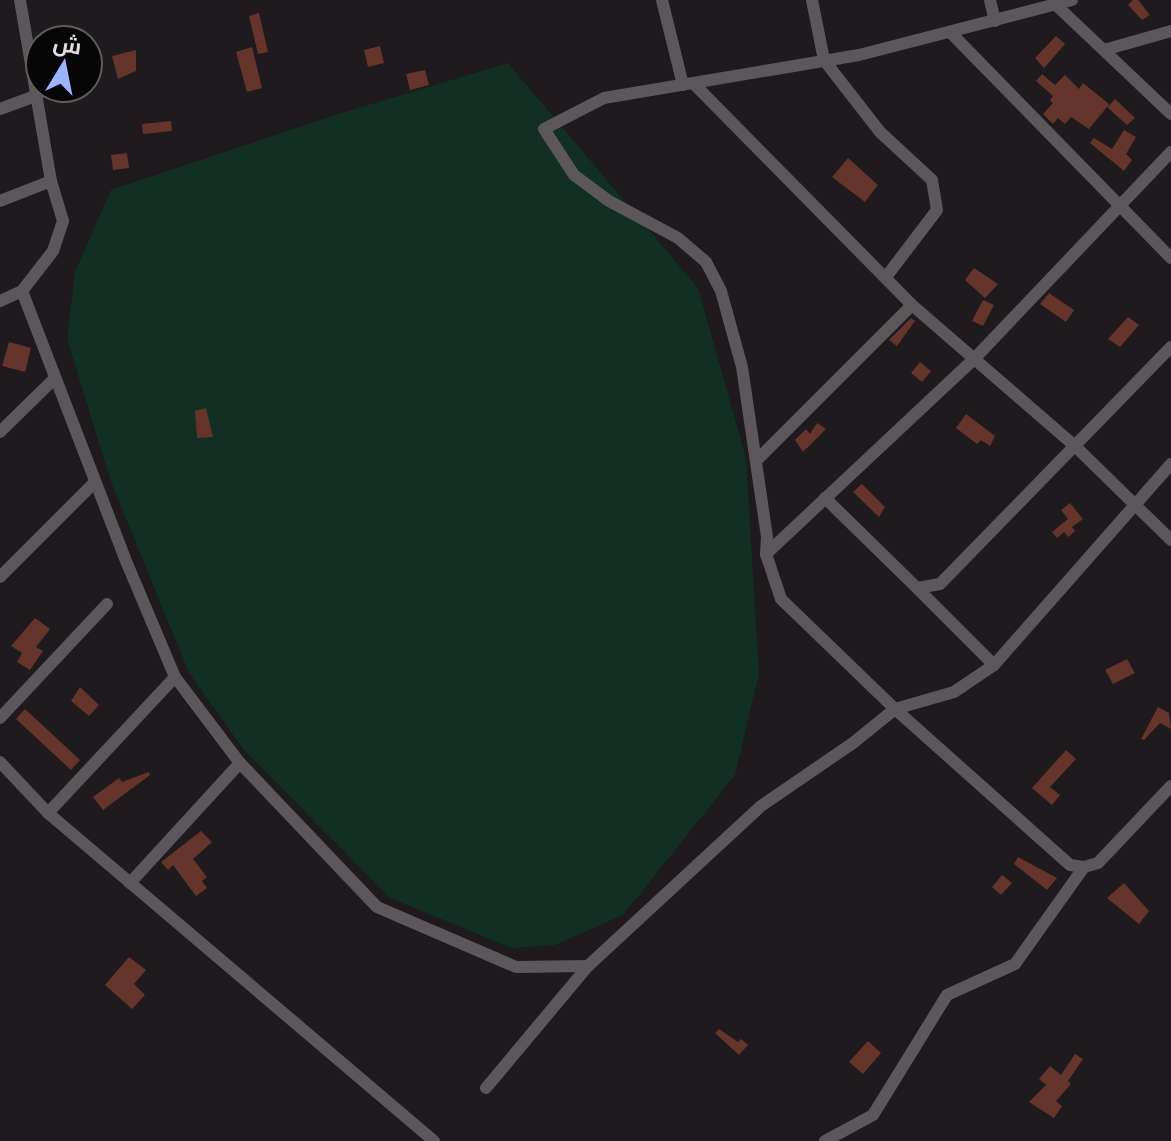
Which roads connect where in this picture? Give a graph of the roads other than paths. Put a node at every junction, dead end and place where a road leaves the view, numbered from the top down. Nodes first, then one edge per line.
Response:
1 (20, 0) edge
2 (662, 0) edge
3 (812, 0) edge
4 (990, 0) edge
5 (1072, 0) edge
6 (1056, 5) junction
7 (995, 21) junction
8 (25, 24) edge
9 (1171, 31) edge
10 (950, 32) junction
11 (1104, 50) junction
12 (824, 60) junction
13 (688, 84) junction
14 (24, 100) edge
15 (39, 104) edge
16 (0, 109) edge
17 (1171, 114) edge
18 (1171, 152) edge
19 (51, 181) junction
20 (0, 201) edge
21 (1118, 204) junction
22 (1171, 258) edge
23 (886, 277) junction
24 (22, 291) junction
25 (0, 301) edge
26 (912, 305) junction
27 (1171, 347) edge
28 (974, 359) junction
29 (55, 378) junction
30 (0, 432) edge
31 (1076, 447) junction
32 (756, 461) junction
33 (1171, 464) edge
34 (95, 482) junction
35 (825, 498) junction
36 (1133, 504) junction
37 (1171, 540) edge
38 (766, 554) junction
39 (0, 577) edge
40 (917, 588) junction
41 (107, 604) dead end
42 (994, 665) junction
43 (175, 677) junction
44 (895, 709) junction
45 (0, 718) edge
46 (0, 762) edge
47 (240, 763) junction
48 (1171, 786) edge
49 (48, 813) junction
50 (1084, 867) junction
51 (130, 883) junction
52 (588, 966) junction
53 (486, 1088) dead end
54 (434, 1141) edge
55 (825, 1141) edge

1 - 8 street
2 - 13 street
3 - 12 street
4 - 7 street
5 - 6 street
6 - 7 street
6 - 11 street
7 - 10 street
9 - 11 street
10 - 12 street
10 - 21 street
11 - 17 street
12 - 13 street
12 - 23 street
13 - 23 street
13 - 32 street
14 - 16 street
15 - 19 street
18 - 21 street
19 - 20 street
19 - 24 street
21 - 22 street
21 - 28 street
23 - 26 street
24 - 25 street
24 - 29 street
26 - 28 street
26 - 32 street
27 - 31 street
28 - 31 street
28 - 35 street
29 - 30 street
29 - 34 street
31 - 36 street
31 - 40 street
32 - 38 street
33 - 36 street
34 - 39 street
34 - 43 street
35 - 38 street
35 - 40 street
36 - 37 street
36 - 42 street
38 - 44 street
40 - 42 street
41 - 45 street
42 - 44 street
43 - 47 street
43 - 49 street
44 - 50 street
44 - 52 street
46 - 49 street
47 - 51 street
47 - 52 street
48 - 50 street
49 - 51 street
50 - 55 street
51 - 54 street
52 - 53 street

